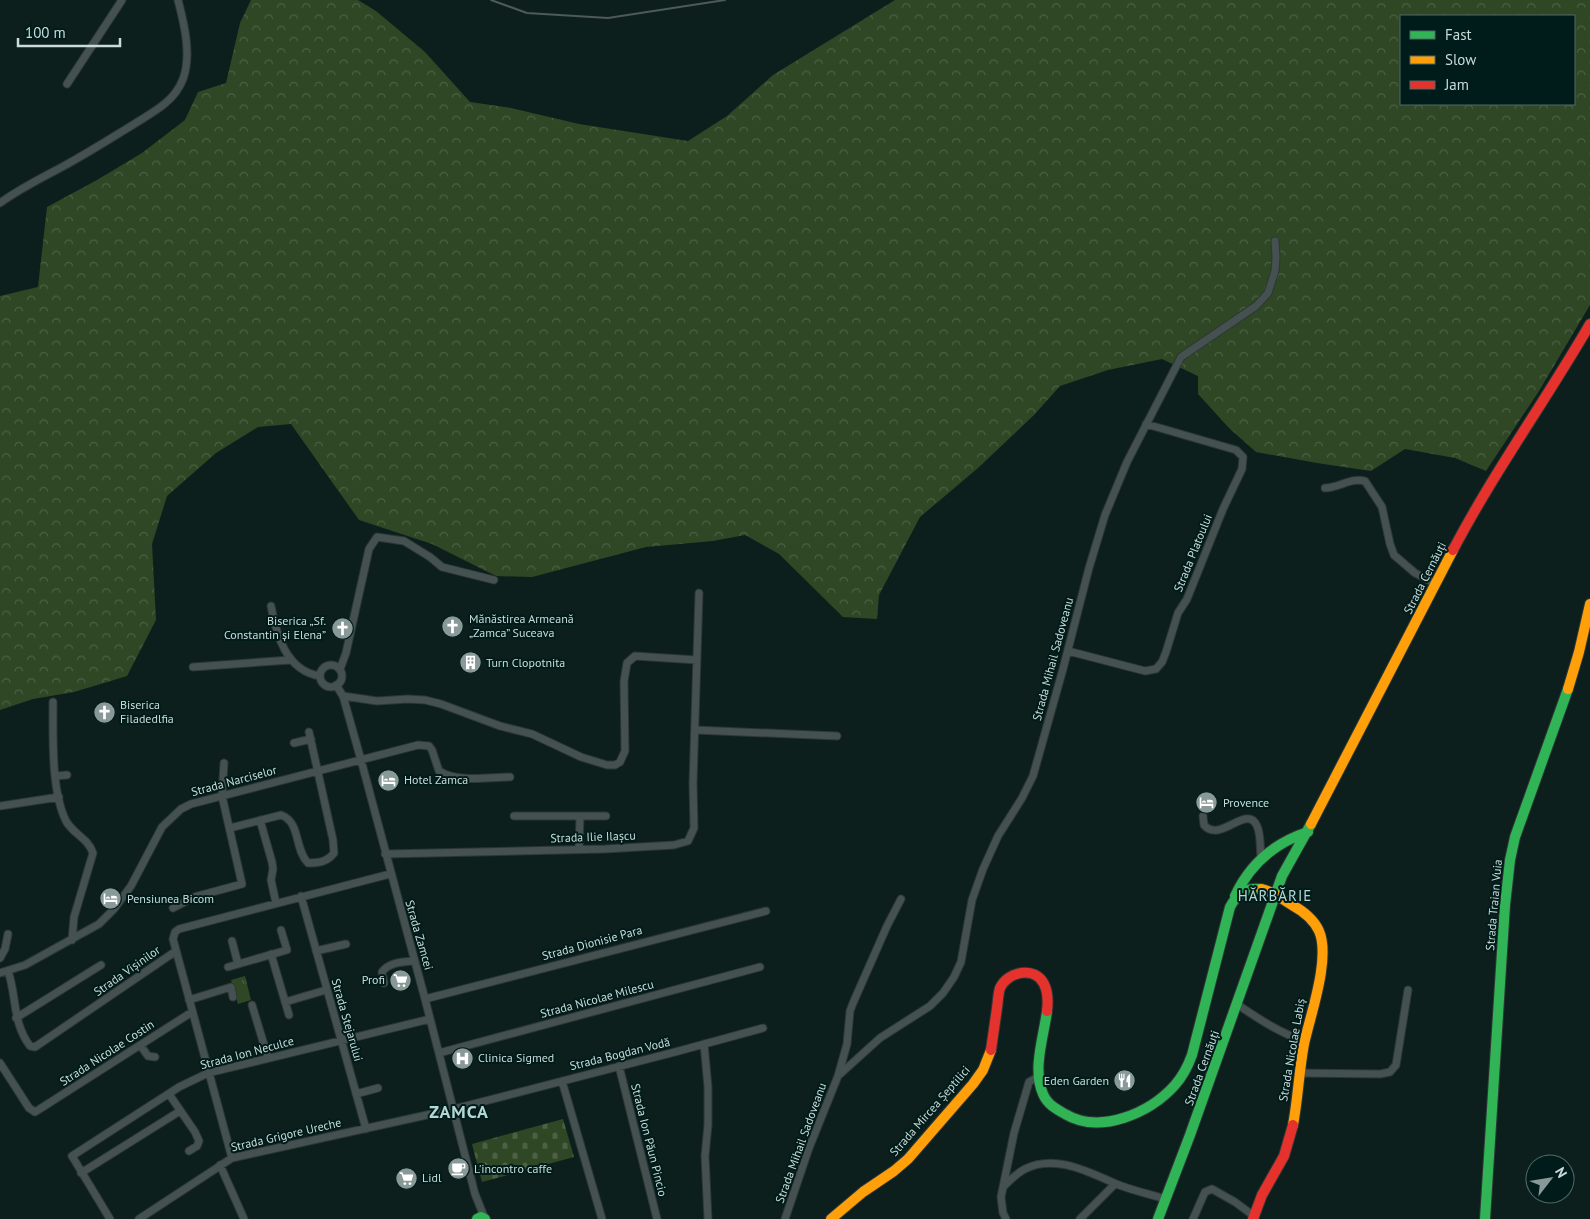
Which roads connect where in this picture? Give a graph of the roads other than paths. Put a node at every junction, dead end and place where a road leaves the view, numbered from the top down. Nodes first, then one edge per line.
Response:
1 (122, 0) edge
2 (178, 0) edge
3 (67, 84) dead end
4 (0, 203) edge
5 (1275, 241) dead end
6 (1590, 324) edge
7 (1146, 424) junction
8 (1325, 488) dead end
9 (494, 580) dead end
10 (1436, 584) junction
11 (698, 593) dead end
12 (1590, 604) edge
13 (271, 606) dead end
14 (1068, 651) junction
15 (290, 660) junction
16 (697, 660) junction
17 (193, 667) dead end
18 (340, 669) junction
19 (320, 676) junction
20 (336, 685) junction
21 (343, 696) junction
22 (54, 702) dead end
23 (696, 730) junction
24 (837, 736) dead end
25 (294, 743) dead end
26 (361, 760) junction
27 (224, 763) dead end
28 (318, 771) junction
29 (66, 775) dead end
30 (56, 776) junction
31 (510, 777) dead end
32 (222, 796) junction
33 (59, 797) junction
34 (0, 806) edge
35 (514, 816) dead end
36 (580, 816) junction
37 (606, 816) dead end
38 (1202, 816) dead end
39 (260, 820) junction
40 (230, 828) junction
41 (1308, 832) junction
42 (579, 849) junction
43 (386, 854) junction
44 (1261, 858) junction
45 (390, 874) junction
46 (302, 896) junction
47 (1276, 897) junction
48 (901, 899) dead end
49 (1232, 900) junction
50 (276, 903) junction
51 (173, 908) dead end
52 (766, 911) dead end
53 (1227, 923) junction
54 (280, 930) dead end
55 (8, 934) dead end
56 (72, 940) junction
57 (232, 941) dead end
58 (346, 944) dead end
59 (176, 951) junction
60 (316, 952) junction
61 (272, 954) junction
62 (0, 958) edge
63 (414, 961) junction
64 (238, 964) junction
65 (101, 965) dead end
66 (228, 967) dead end
67 (760, 967) dead end
68 (8, 971) junction
69 (0, 973) edge
70 (384, 984) dead end
71 (326, 990) junction
72 (1408, 990) dead end
73 (234, 997) dead end
74 (425, 999) junction
75 (189, 1000) junction
76 (285, 1002) junction
77 (252, 1005) dead end
78 (1238, 1005) junction
79 (192, 1012) junction
80 (289, 1015) dead end
81 (16, 1018) junction
82 (430, 1019) junction
83 (763, 1028) dead end
84 (341, 1040) junction
85 (1305, 1041) junction
86 (704, 1044) junction
87 (140, 1045) junction
88 (439, 1053) junction
89 (155, 1057) dead end
90 (268, 1058) junction
91 (0, 1063) edge
92 (619, 1066) junction
93 (208, 1073) junction
94 (1300, 1073) junction
95 (838, 1076) junction
96 (1038, 1077) junction
97 (562, 1081) junction
98 (378, 1088) dead end
99 (169, 1094) junction
100 (356, 1094) junction
101 (454, 1109) junction
102 (180, 1111) junction
103 (366, 1129) junction
104 (189, 1151) dead end
105 (232, 1158) junction
106 (220, 1165) junction
107 (81, 1173) junction
108 (1115, 1184) junction
109 (1004, 1186) junction
110 (475, 1194) junction
111 (1166, 1199) junction
112 (1254, 1217) edge
113 (110, 1219) edge
114 (139, 1219) edge
115 (244, 1219) edge
116 (477, 1219) edge
117 (485, 1219) edge
118 (602, 1219) edge
119 (658, 1219) edge
120 (708, 1219) edge
121 (785, 1219) edge
122 (831, 1219) edge
123 (1006, 1219) edge
124 (1080, 1219) edge
125 (1158, 1219) edge
126 (1193, 1219) edge
127 (1485, 1219) edge

1 - 3 street
2 - 4 street
5 - 7 street, Strada Mihail Sadoveanu
6 - 10 street, Strada Cernăuți
7 - 14 street, Strada Mihail Sadoveanu
7 - 14 street, Strada Platoului
8 - 10 street
9 - 18 street
10 - 41 street, Strada Cernăuți
11 - 16 street, Strada Ilie Ilașcu
12 - 127 street, Strada Traian Vuia
13 - 15 street
14 - 95 street, Strada Mihail Sadoveanu
15 - 17 street
15 - 19 street
16 - 21 street
16 - 23 street, Strada Ilie Ilașcu
18 - 19 street
18 - 20 street
19 - 20 street
20 - 21 street, Strada Zamcei
21 - 26 street, Strada Zamcei
22 - 30 street
23 - 24 street
23 - 42 street, Strada Ilie Ilașcu
25 - 28 street
26 - 28 street, Strada Narciselor
26 - 31 street, Strada Narciselor
26 - 43 street, Strada Zamcei
27 - 32 street
28 - 32 street, Strada Narciselor
28 - 39 street
29 - 30 street
30 - 33 street
32 - 40 street
32 - 56 street, Strada Narciselor
33 - 34 street
33 - 56 street
35 - 36 street
36 - 37 street
36 - 42 street
38 - 44 street
39 - 40 street
39 - 50 street
40 - 51 street
41 - 44 street, Strada Mircea Șeptilici
41 - 47 street, Strada Cernăuți
42 - 43 street, Strada Ilie Ilașcu
43 - 45 street, Strada Zamcei
44 - 49 street, Strada Mircea Șeptilici
45 - 46 street, Strada Vișinilor
45 - 63 street, Strada Zamcei
46 - 50 street, Strada Vișinilor
46 - 60 street, Strada Stejarului
47 - 49 street
47 - 53 street, Strada Mircea Șeptilici
47 - 78 street, Strada Cernăuți
47 - 85 street, Strada Nicolae Labiș
48 - 95 street, Strada Mihail Sadoveanu
49 - 53 street, Strada Mircea Șeptilici
50 - 59 street, Strada Vișinilor
52 - 74 street, Strada Dionisie Para
53 - 96 street, Strada Mircea Șeptilici
54 - 61 street
55 - 62 street
56 - 68 street, Strada Narciselor
57 - 64 street
58 - 60 street
59 - 75 street
59 - 81 street, Strada Vișinilor
60 - 71 street, Strada Stejarului
61 - 64 street
61 - 76 street
63 - 70 street
63 - 74 street, Strada Zamcei
64 - 66 street
65 - 81 street
67 - 88 street, Strada Nicolae Milescu
68 - 69 street, Strada Narciselor
68 - 81 street, Strada Vișinilor
71 - 76 street
71 - 84 street, Strada Stejarului
72 - 94 street
73 - 75 street
74 - 82 street, Strada Zamcei
75 - 79 street
76 - 80 street
77 - 90 street
78 - 85 street
78 - 111 street, Strada Cernăuți
79 - 87 street, Strada Nicolae Costin
79 - 93 street
82 - 84 street, Strada Ion Neculce
82 - 88 street, Strada Zamcei
83 - 86 street, Strada Bogdan Vodă
84 - 90 street, Strada Ion Neculce
84 - 100 street, Strada Stejarului
85 - 94 street, Strada Nicolae Labiș
86 - 92 street, Strada Bogdan Vodă
86 - 120 street
87 - 89 street
87 - 91 street, Strada Nicolae Costin
88 - 101 street, Strada Zamcei
90 - 93 street, Strada Ion Neculce
92 - 97 street, Strada Bogdan Vodă
92 - 119 street, Strada Ion Păun Pincio
93 - 99 street, Strada Ion Neculce
93 - 105 street
94 - 112 street, Strada Nicolae Labiș
95 - 121 street, Strada Mihail Sadoveanu
96 - 109 street, Strada Mircea Șeptilici
96 - 122 street, Strada Mircea Șeptilici
97 - 101 street, Strada Bogdan Vodă
97 - 118 street
98 - 100 street
99 - 102 street
99 - 107 street, Strada Ion Neculce
100 - 103 street, Strada Stejarului
101 - 103 street, Strada Grigore Ureche
101 - 110 street, Strada Zamcei
102 - 104 street
102 - 107 street
103 - 105 street, Strada Grigore Ureche
105 - 106 street, Strada Grigore Ureche
106 - 114 street, Strada Grigore Ureche
106 - 115 street
107 - 113 street, Strada Ion Neculce
108 - 109 street
108 - 111 street
108 - 124 street
109 - 123 street, Strada Mircea Șeptilici
110 - 116 street, Strada Zamcei
110 - 117 street, Strada Zamcei
111 - 125 street, Strada Cernăuți
112 - 126 street
116 - 117 street

